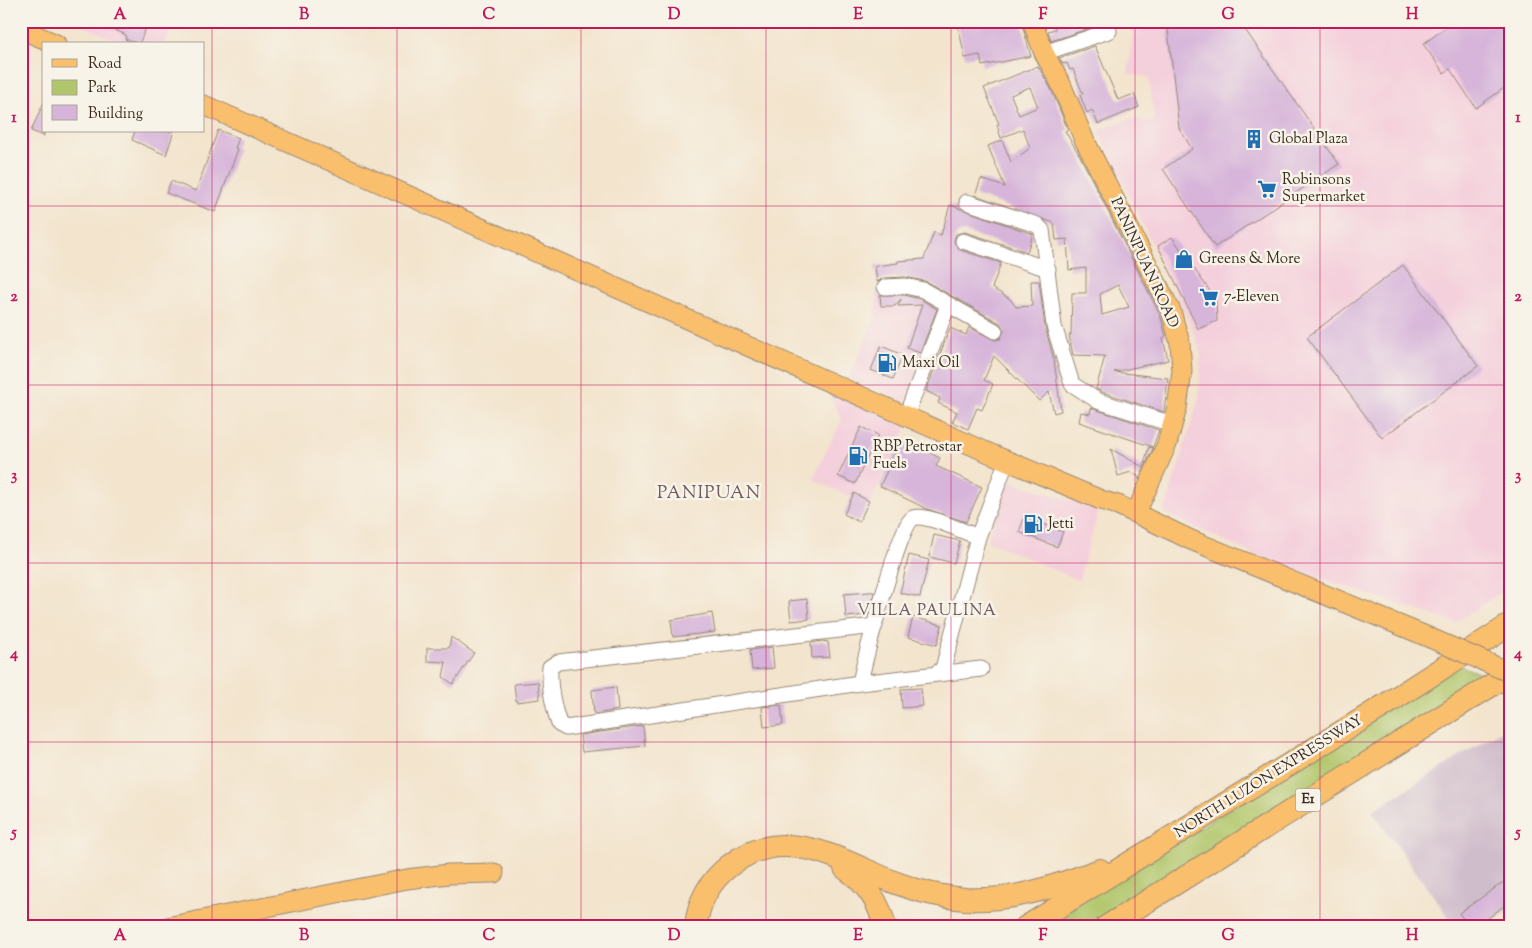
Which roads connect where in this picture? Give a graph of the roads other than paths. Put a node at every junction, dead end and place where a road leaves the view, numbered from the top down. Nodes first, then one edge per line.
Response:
1 (1032, 21) edge
2 (21, 29) edge
3 (1109, 31) dead end
4 (51, 42) edge
5 (1044, 53) junction
6 (205, 106) edge
7 (967, 202) dead end
8 (963, 241) dead end
9 (1048, 269) junction
10 (885, 287) dead end
11 (948, 305) junction
12 (995, 331) dead end
13 (906, 416) junction
14 (1172, 424) junction
15 (1007, 460) junction
16 (1136, 513) junction
17 (978, 537) junction
18 (1511, 624) edge
19 (875, 626) junction
20 (981, 669) dead end
21 (1511, 673) edge
22 (937, 674) junction
23 (860, 683) junction
24 (819, 850) junction
25 (1150, 851) junction
26 (494, 873) dead end
27 (167, 927) edge
28 (696, 927) edge
29 (885, 927) edge
30 (1026, 927) edge
31 (1106, 927) edge

1 - 5 main road, PANINPUAN ROAD
2 - 4 main road
3 - 5 street
5 - 14 main road, PANINPUAN ROAD
6 - 13 main road
7 - 9 street
8 - 9 street
9 - 14 street
10 - 11 street
11 - 12 street
11 - 13 street
13 - 15 main road
14 - 16 main road, PANINPUAN ROAD
15 - 16 main road
15 - 17 street
16 - 21 main road, bridge
17 - 19 street
17 - 22 street
18 - 25 highway, NORTH LUZON EXPRESSWAY
19 - 23 street
19 - 23 street
20 - 22 street
21 - 31 highway, E1
22 - 23 street
24 - 25 highway
24 - 28 highway
24 - 29 highway
25 - 30 highway, NORTH LUZON EXPRESSWAY
26 - 27 main road

